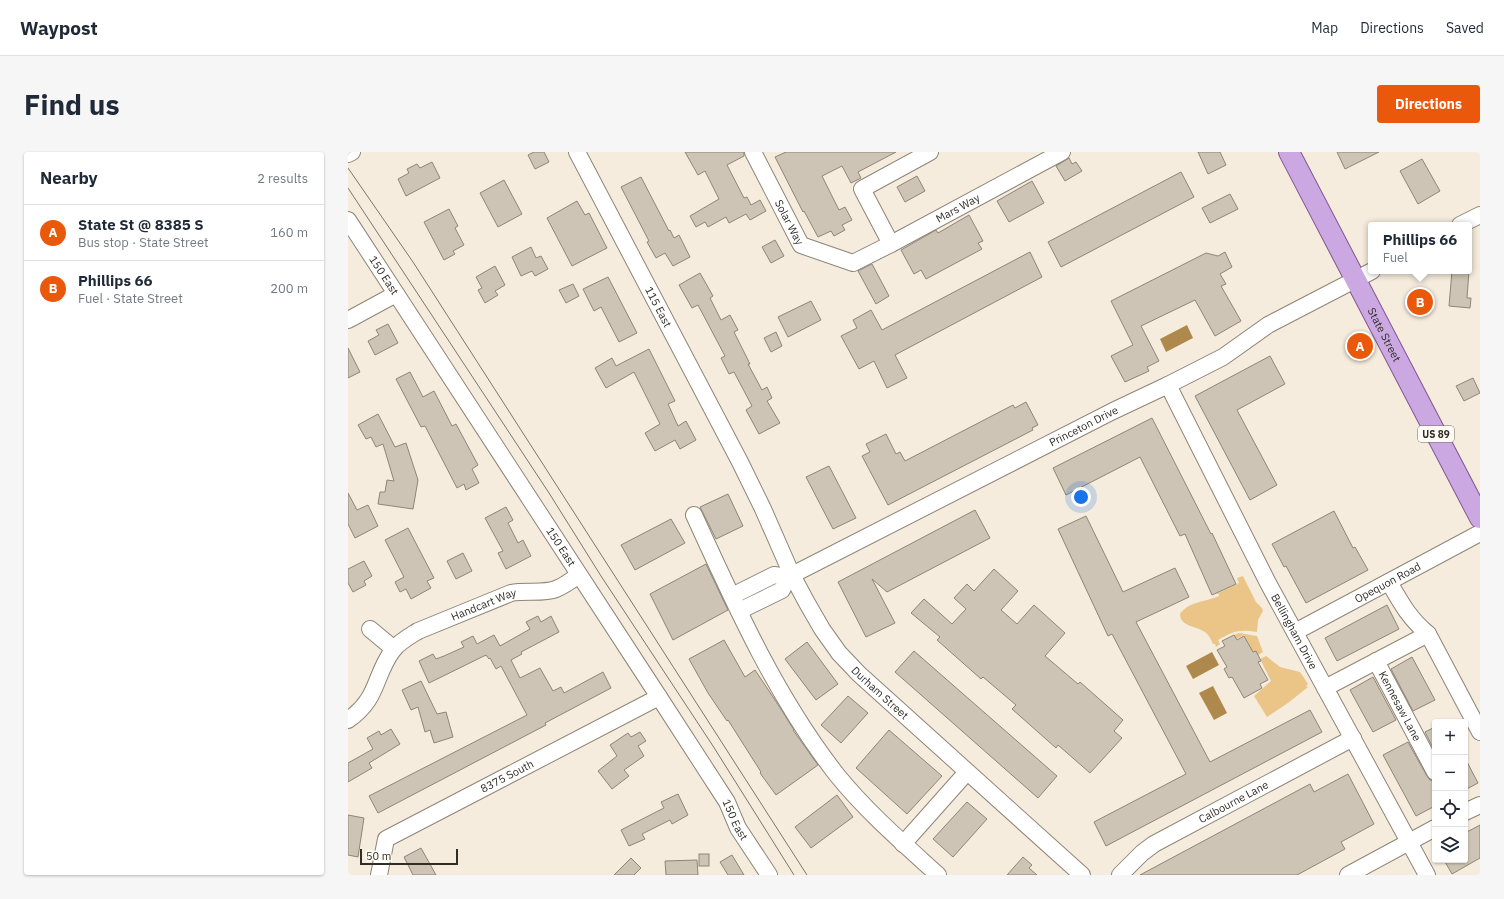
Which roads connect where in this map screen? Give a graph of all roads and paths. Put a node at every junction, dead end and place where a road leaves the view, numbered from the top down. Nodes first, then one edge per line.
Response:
1 (352, 152) edge
2 (577, 152) edge
3 (753, 152) edge
4 (930, 152) edge
5 (1062, 152) edge
6 (1289, 152) edge
7 (348, 154) edge
8 (1480, 215) edge
9 (348, 220) edge
10 (1466, 222) edge
11 (891, 244) junction
12 (853, 263) joint
13 (1364, 276) edge
14 (396, 294) junction
15 (348, 320) edge
16 (1168, 385) junction
17 (740, 462) joint
18 (694, 515) dead end
19 (1480, 518) edge
20 (1480, 533) edge
21 (579, 575) junction
22 (790, 576) junction
23 (1389, 582) junction
24 (732, 596) junction
25 (739, 611) junction
26 (370, 629) dead end
27 (1295, 632) junction
28 (1428, 634) junction
29 (394, 649) junction
30 (1376, 661) junction
31 (1325, 688) junction
32 (659, 697) junction
33 (348, 720) edge
34 (1480, 732) edge
35 (1353, 738) junction
36 (1432, 766) edge
37 (967, 772) junction
38 (1480, 805) edge
39 (1468, 811) edge
40 (1432, 830) edge
41 (1410, 842) junction
42 (904, 844) junction
43 (379, 875) edge
44 (769, 875) edge
45 (938, 875) edge
46 (1082, 875) edge
47 (1120, 875) edge
48 (1348, 875) edge
49 (1427, 875) edge

1 - 7 street
2 - 17 street, 115 East
3 - 12 street, Solar Way
4 - 11 street
5 - 11 street, Mars Way
6 - 13 main road, State Street / US 89
8 - 10 street
9 - 14 street, 150 East
11 - 12 street, Mars Way
13 - 16 street, Princeton Drive
13 - 19 main road, State Street / US 89
14 - 15 street
14 - 21 street, 150 East
16 - 22 street, Princeton Drive
16 - 27 street, Bellingham Drive
17 - 22 street, Durham Street
18 - 24 street
20 - 23 street, Opequon Road
21 - 29 street, Handcart Way
21 - 32 street, 150 East
22 - 24 street
22 - 25 street
22 - 37 street, Durham Street
23 - 27 street, Opequon Road
23 - 28 street
24 - 25 street
25 - 42 street
26 - 29 street
27 - 31 street, Bellingham Drive
28 - 30 street
28 - 34 street
29 - 33 street, Handcart Way
30 - 31 street
30 - 36 street, Kennesaw Lane
31 - 35 street, Bellingham Drive
32 - 43 street, 8375 South
32 - 44 street, 150 East
35 - 41 street, Bellingham Drive
35 - 47 street, Calbourne Lane
37 - 42 street
37 - 46 street, Durham Street
38 - 39 street
40 - 41 street
41 - 48 street
41 - 49 street, Bellingham Drive
42 - 45 street

